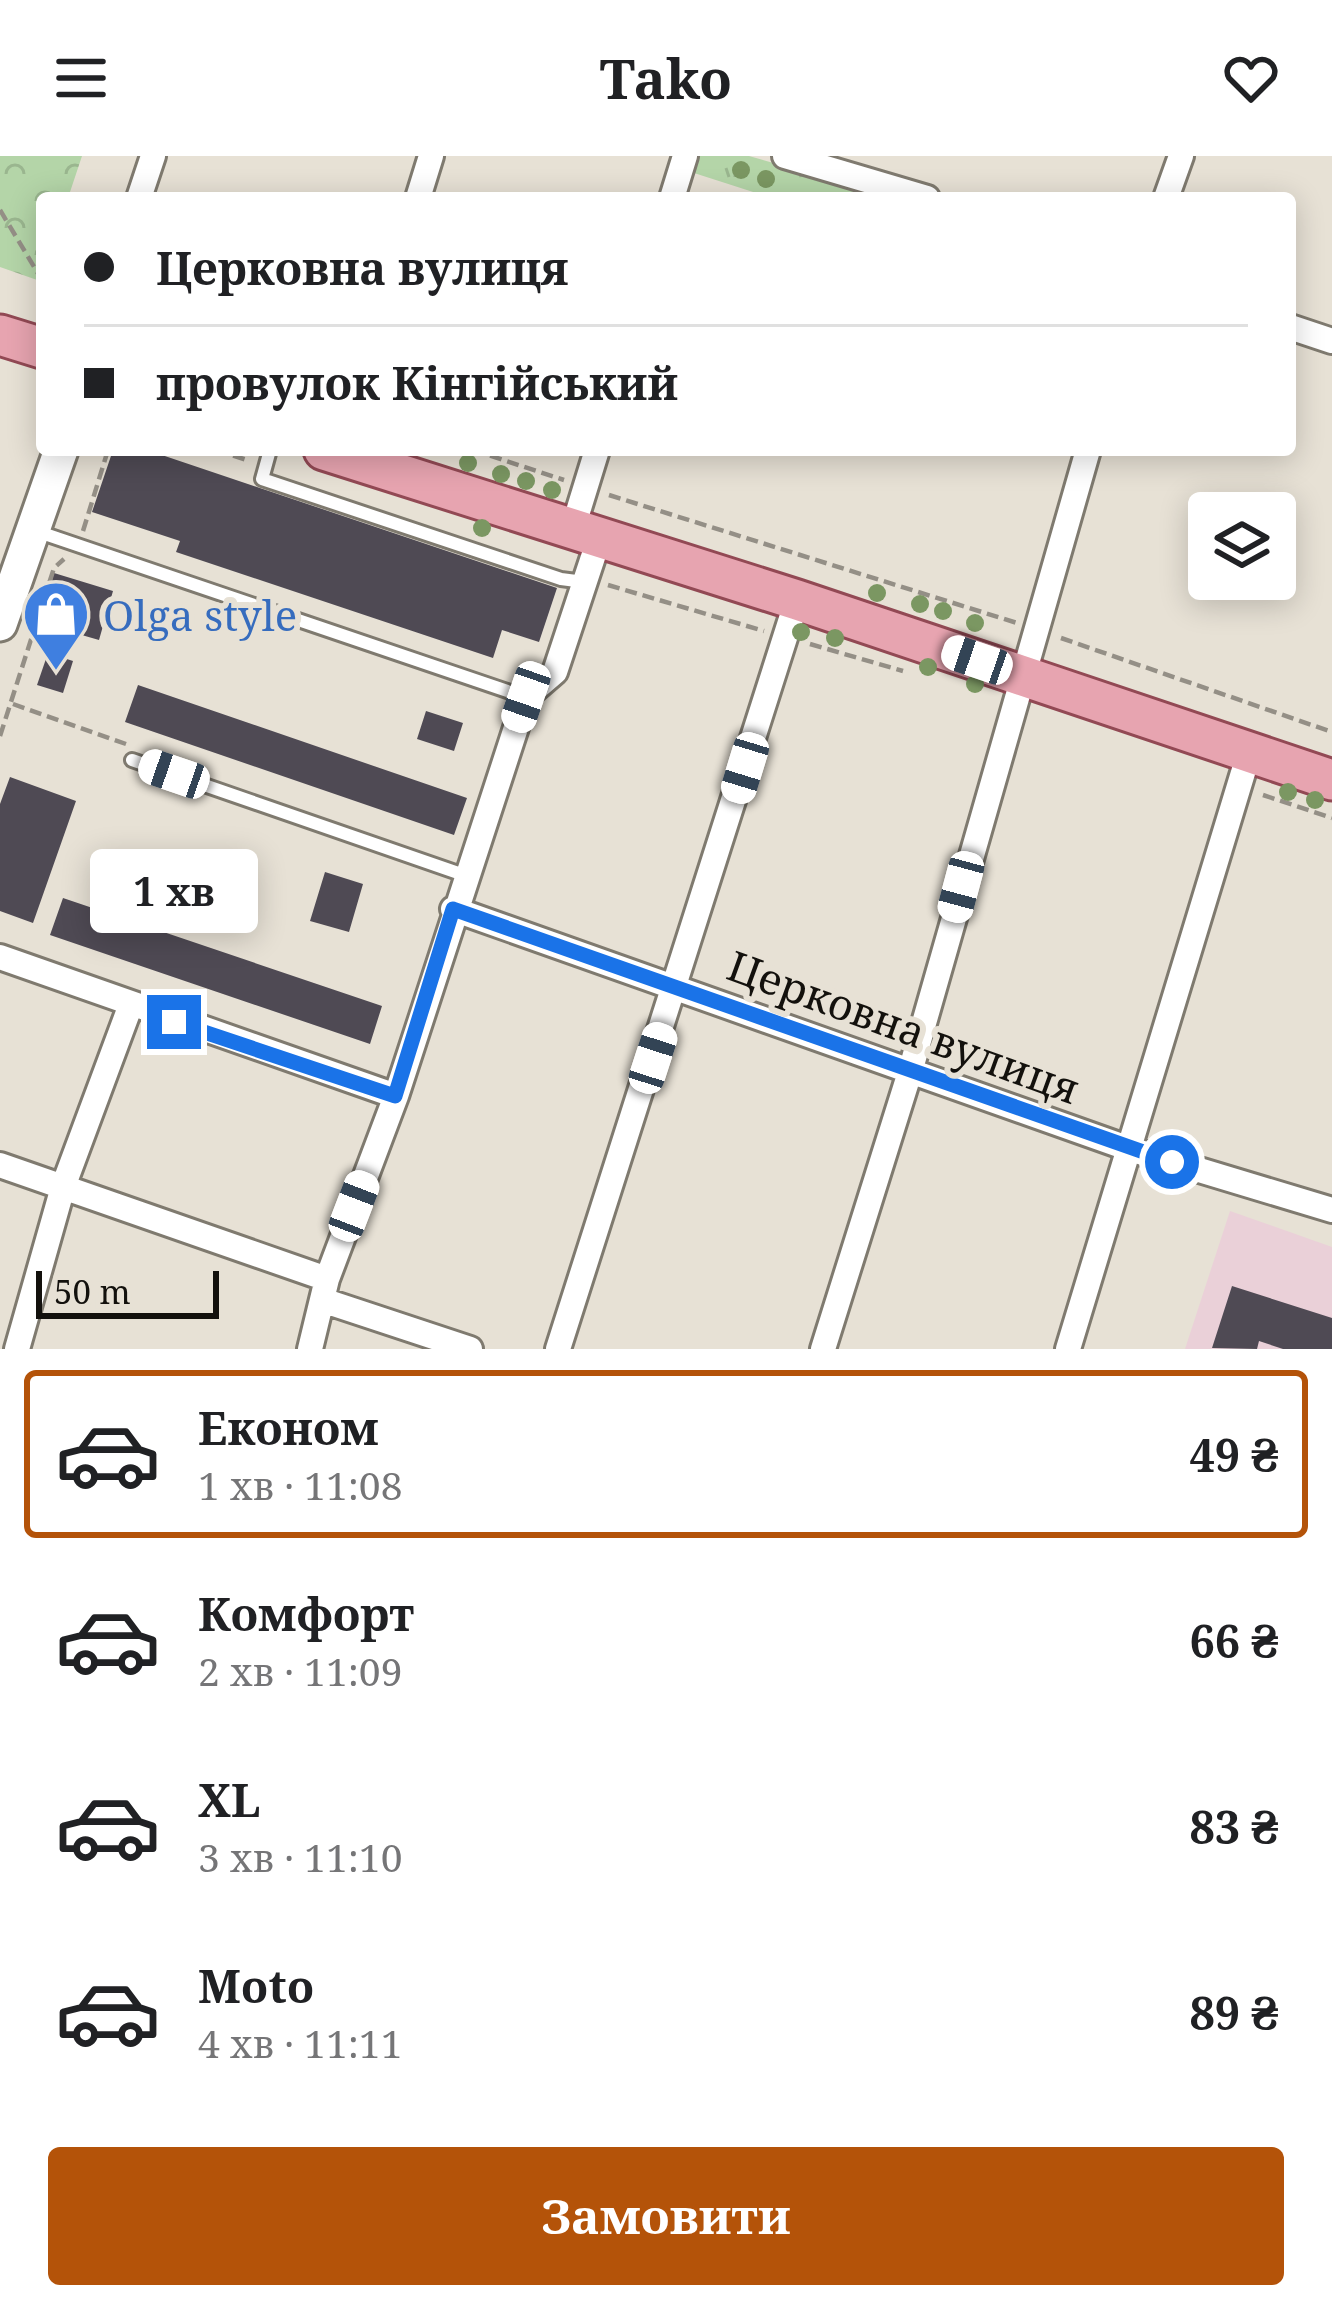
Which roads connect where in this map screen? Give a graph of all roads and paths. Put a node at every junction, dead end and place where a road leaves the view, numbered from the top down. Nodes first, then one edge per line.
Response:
1 (153, 156) edge
2 (431, 156) edge
3 (685, 156) edge
4 (785, 156) edge
5 (1181, 156) edge
6 (141, 192) edge
7 (420, 192) edge
8 (674, 192) edge
9 (907, 192) edge
10 (1168, 192) edge
11 (0, 210) edge
12 (36, 270) edge
13 (1296, 329) edge
14 (0, 334) edge
15 (1332, 341) edge
16 (36, 346) edge
17 (59, 456) edge
18 (105, 456) edge
19 (269, 456) edge
20 (348, 456) edge
21 (491, 456) edge
22 (595, 456) edge
23 (1086, 456) edge
24 (586, 488) junction
25 (33, 530) junction
26 (586, 535) junction
27 (79, 545) junction
28 (585, 582) junction
29 (791, 619) junction
30 (0, 624) edge
31 (1036, 628) junction
32 (1022, 675) junction
33 (526, 697) junction
34 (11, 703) junction
35 (1332, 732) edge
36 (0, 736) edge
37 (133, 760) joint
38 (1245, 765) junction
39 (1332, 780) edge
40 (1332, 818) edge
41 (464, 875) junction
42 (453, 909) junction
43 (0, 957) edge
44 (677, 986) junction
45 (130, 1007) junction
46 (910, 1072) junction
47 (395, 1096) junction
48 (1132, 1150) junction
49 (0, 1165) edge
50 (63, 1187) junction
51 (1332, 1210) edge
52 (326, 1290) junction
53 (17, 1349) edge
54 (310, 1349) edge
55 (470, 1349) edge
56 (558, 1349) edge
57 (823, 1349) edge
58 (1068, 1349) edge

1 - 6 street
2 - 7 street
3 - 8 street
4 - 9 street
5 - 10 street
11 - 12 path
13 - 15 street
14 - 16 main road
17 - 25 street
18 - 27 path
19 - 28 lane
20 - 26 main road
21 - 24 path
22 - 24 street
23 - 31 street
24 - 26 street
24 - 31 path
25 - 27 lane
25 - 30 street
26 - 28 street
26 - 29 main road
27 - 33 lane
27 - 34 path
28 - 29 path
28 - 33 street
29 - 32 main road
29 - 44 street
31 - 32 street
31 - 35 path
32 - 38 main road
32 - 46 street
33 - 41 street
34 - 36 path
34 - 37 path
37 - 41 lane
38 - 39 main road
38 - 40 path
38 - 48 street
41 - 42 street
42 - 44 street, Церковна вулиця
42 - 47 street
43 - 45 street
44 - 46 street, Церковна вулиця
44 - 56 street
45 - 47 street
45 - 50 street
46 - 48 street, Церковна вулиця
46 - 57 street
47 - 52 street
48 - 51 street, Церковна вулиця
48 - 58 street
49 - 50 street
50 - 52 street
50 - 53 street
52 - 54 street
52 - 55 street

